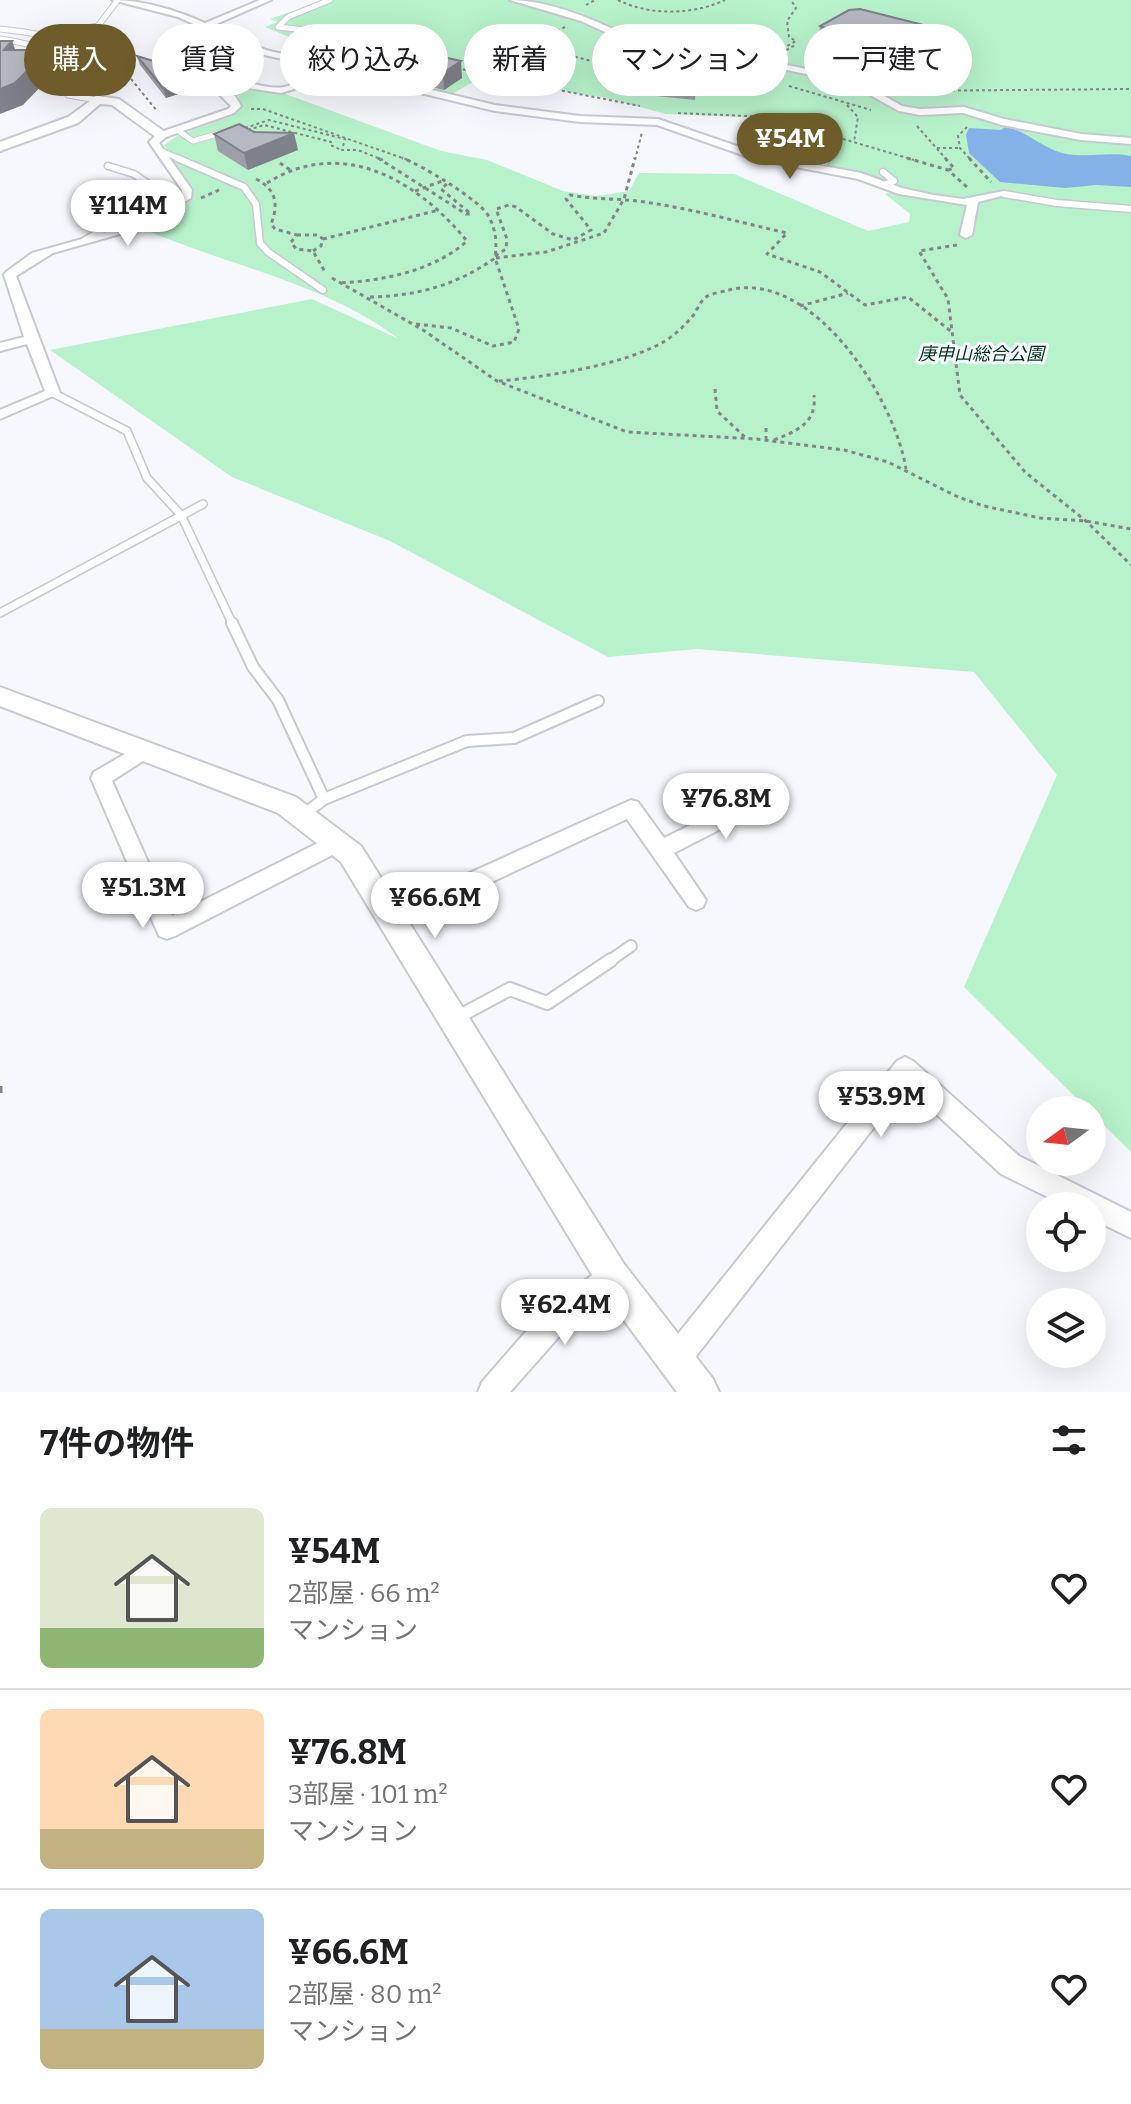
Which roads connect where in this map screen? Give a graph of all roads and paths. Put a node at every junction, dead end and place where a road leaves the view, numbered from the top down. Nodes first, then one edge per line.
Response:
1 (116, 0) edge
2 (267, 0) edge
3 (330, 0) edge
4 (514, 0) edge
5 (618, 0) edge
6 (725, 0) edge
7 (791, 0) edge
8 (566, 13) junction
9 (96, 24) edge
10 (203, 24) edge
11 (208, 24) edge
12 (281, 24) edge
13 (571, 24) edge
14 (0, 29) edge
15 (24, 33) edge
16 (0, 39) edge
17 (792, 39) dead end
18 (24, 44) edge
19 (795, 45) dead end
20 (788, 49) edge
21 (458, 69) edge
22 (464, 70) edge
23 (804, 73) edge
24 (136, 85) edge
25 (789, 86) dead end
26 (972, 88) edge
27 (1131, 89) edge
28 (576, 93) edge
29 (74, 96) edge
30 (98, 96) edge
31 (229, 96) edge
32 (445, 96) edge
33 (878, 96) edge
34 (97, 100) junction
35 (845, 102) junction
36 (640, 106) dead end
37 (233, 109) junction
38 (873, 110) dead end
39 (645, 122) junction
40 (658, 122) junction
41 (910, 122) dead end
42 (1002, 122) junction
43 (264, 125) dead end
44 (229, 130) edge
45 (237, 131) edge
46 (169, 133) junction
47 (1131, 141) edge
48 (854, 142) junction
49 (0, 147) edge
50 (937, 148) junction
51 (960, 148) junction
52 (157, 149) junction
53 (342, 150) junction
54 (825, 162) dead end
55 (280, 163) dead end
56 (788, 163) junction
57 (108, 166) dead end
58 (290, 170) junction
59 (948, 170) junction
60 (883, 172) dead end
61 (447, 181) junction
62 (234, 183) junction
63 (267, 183) junction
64 (884, 185) junction
65 (426, 187) junction
66 (415, 191) junction
67 (1004, 194) junction
68 (624, 199) junction
69 (973, 200) junction
70 (1131, 209) edge
71 (439, 210) junction
72 (297, 235) junction
73 (966, 235) joint
74 (323, 239) junction
75 (85, 240) junction
76 (313, 251) junction
77 (495, 257) junction
78 (338, 283) junction
79 (323, 290) dead end
80 (850, 293) junction
81 (368, 297) junction
82 (800, 306) junction
83 (409, 324) junction
84 (953, 333) junction
85 (31, 339) junction
86 (0, 347) edge
87 (497, 381) junction
88 (715, 389) dead end
89 (53, 393) junction
90 (814, 395) dead end
91 (0, 415) edge
92 (766, 428) dead end
93 (747, 438) junction
94 (766, 440) junction
95 (772, 441) junction
96 (906, 470) junction
97 (203, 504) dead end
98 (181, 515) junction
99 (1086, 521) junction
100 (1131, 529) edge
101 (1131, 565) edge
102 (0, 613) edge
103 (0, 696) edge
104 (598, 701) dead end
105 (142, 752) junction
106 (772, 793) dead end
107 (313, 808) junction
108 (337, 843) junction
109 (660, 850) junction
110 (696, 900) dead end
111 (390, 919) junction
112 (631, 946) dead end
113 (453, 1019) junction
114 (0, 1086) edge
115 (0, 1093) edge
116 (1131, 1225) edge
117 (612, 1276) junction
118 (676, 1359) junction
119 (492, 1392) edge
120 (700, 1392) edge

1 - 9 lane
1 - 10 street
2 - 11 street
3 - 12 lane
4 - 8 street
5 - 6 path
7 - 17 path
8 - 13 path
8 - 23 street
14 - 15 lane
16 - 18 lane
19 - 20 path
21 - 22 path
24 - 46 path
25 - 35 path
26 - 27 path
28 - 36 path
29 - 34 lane
30 - 34 lane
31 - 37 street
32 - 39 street
33 - 42 street
34 - 46 street
34 - 49 street
35 - 38 path
35 - 48 path
37 - 46 street
37 - 61 path
39 - 40 street
39 - 68 path
40 - 48 path
40 - 56 street
41 - 50 path
42 - 47 street
42 - 51 path
43 - 53 path
44 - 46 lane
45 - 53 path
46 - 52 street
48 - 59 path
50 - 51 path
50 - 59 path
51 - 67 path
52 - 62 lane
52 - 75 street
53 - 65 path
54 - 56 lane
55 - 58 path
56 - 64 street
57 - 75 lane
58 - 63 path
58 - 66 path
59 - 69 path
60 - 64 lane
61 - 65 path
61 - 65 path
61 - 77 path
62 - 63 path
62 - 79 lane
63 - 72 path
64 - 69 street
65 - 66 path
66 - 71 path
67 - 69 street
67 - 70 lane
68 - 77 path
68 - 77 path
68 - 80 path
69 - 73 street
71 - 74 path
71 - 78 path
72 - 74 path
72 - 76 path
73 - 84 path
74 - 76 path
75 - 85 street
76 - 78 path
77 - 81 path
77 - 83 path
78 - 81 path
80 - 82 path
80 - 84 path
81 - 83 path
82 - 87 path
82 - 96 path
83 - 87 path
84 - 99 path
85 - 86 street
85 - 89 street
87 - 93 path
88 - 93 path
89 - 91 street
89 - 98 lane
90 - 95 path
92 - 94 path
93 - 94 path
94 - 95 path
95 - 96 path
96 - 99 path
97 - 98 lane
98 - 102 lane
98 - 107 lane
99 - 100 path
99 - 101 path
103 - 105 street
104 - 107 lane
105 - 107 street
105 - 108 street
106 - 109 street
107 - 108 street
108 - 111 street
109 - 110 street
109 - 111 street
111 - 113 street
112 - 113 lane
113 - 117 street
114 - 115 path
116 - 118 street
117 - 118 street
117 - 119 street
118 - 120 street

